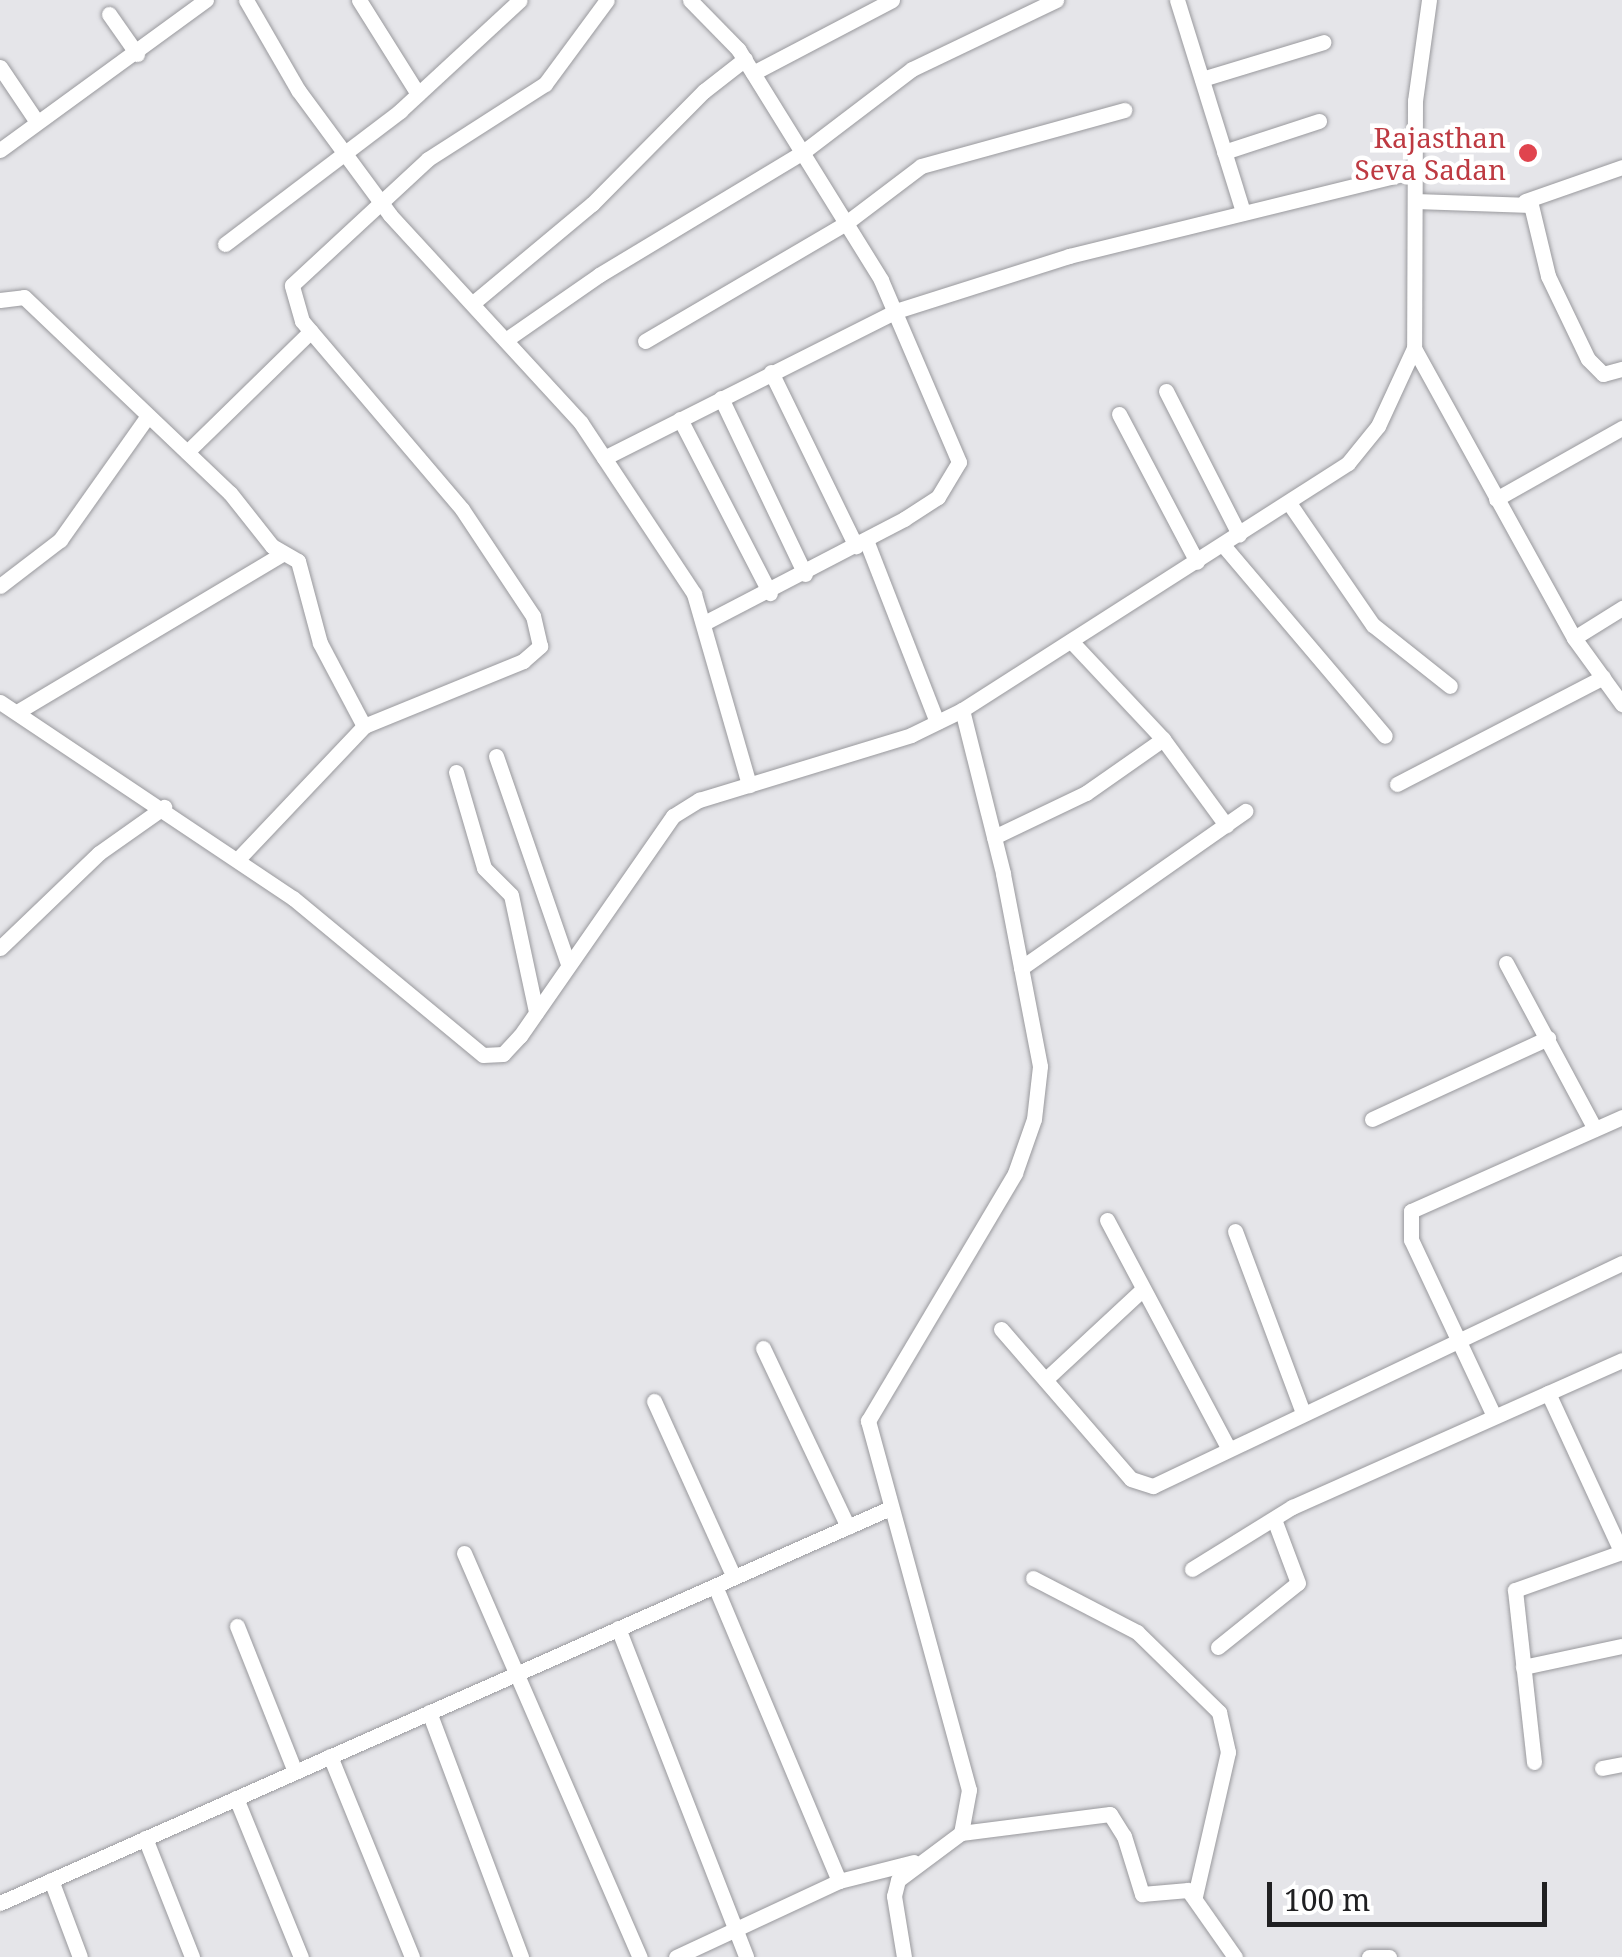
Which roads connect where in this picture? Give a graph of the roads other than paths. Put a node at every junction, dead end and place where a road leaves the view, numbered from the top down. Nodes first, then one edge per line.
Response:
1 (206, 0) edge
2 (246, 0) edge
3 (359, 0) edge
4 (520, 0) edge
5 (607, 0) edge
6 (690, 0) edge
7 (892, 0) edge
8 (1056, 0) edge
9 (1178, 0) edge
10 (1429, 0) edge
11 (109, 14) dead end
12 (1324, 42) dead end
13 (138, 54) junction
14 (749, 66) junction
15 (0, 67) edge
16 (1202, 79) junction
17 (418, 94) junction
18 (1124, 110) dead end
19 (1318, 121) dead end
20 (37, 122) junction
21 (0, 150) edge
22 (803, 152) junction
23 (1224, 152) junction
24 (345, 154) junction
25 (1622, 167) edge
26 (1415, 171) junction
27 (1415, 201) junction
28 (1525, 201) junction
29 (380, 203) junction
30 (1243, 212) junction
31 (846, 223) junction
32 (225, 244) dead end
33 (0, 300) edge
34 (474, 303) junction
35 (896, 311) junction
36 (311, 332) junction
37 (507, 339) junction
38 (645, 341) dead end
39 (1414, 348) junction
40 (1622, 369) edge
41 (771, 372) junction
42 (1166, 391) dead end
43 (720, 398) junction
44 (1119, 414) dead end
45 (147, 417) junction
46 (680, 418) junction
47 (1622, 428) edge
48 (187, 452) junction
49 (604, 458) junction
50 (1496, 499) junction
51 (1289, 503) junction
52 (1239, 534) junction
53 (861, 543) junction
54 (1223, 545) junction
55 (282, 554) junction
56 (1197, 562) junction
57 (806, 574) junction
58 (0, 586) edge
59 (770, 593) junction
60 (1622, 608) edge
61 (706, 622) junction
62 (1574, 638) junction
63 (1072, 641) junction
64 (1603, 677) junction
65 (1450, 686) dead end
66 (0, 702) edge
67 (1622, 704) edge
68 (962, 710) junction
69 (16, 712) junction
70 (936, 722) junction
71 (364, 726) junction
72 (1384, 736) dead end
73 (1162, 739) junction
74 (496, 756) dead end
75 (456, 772) dead end
76 (1397, 784) dead end
77 (748, 785) junction
78 (164, 807) junction
79 (1244, 812) dead end
80 (1226, 825) junction
81 (994, 837) junction
82 (238, 859) junction
83 (0, 948) edge
84 (1506, 963) dead end
85 (568, 964) junction
86 (1022, 968) junction
87 (536, 1012) junction
88 (1548, 1038) junction
89 (1622, 1117) edge
90 (1372, 1119) dead end
91 (1596, 1128) junction
92 (1106, 1220) dead end
93 (1235, 1231) dead end
94 (1622, 1264) edge
95 (1143, 1289) junction
96 (1001, 1329) dead end
97 (1463, 1342) junction
98 (764, 1348) dead end
99 (1622, 1360) edge
100 (1046, 1379) junction
101 (1548, 1393) junction
102 (654, 1401) dead end
103 (1303, 1413) junction
104 (1494, 1416) junction
105 (1228, 1448) junction
106 (890, 1508) junction
107 (1274, 1519) junction
108 (848, 1526) junction
109 (1622, 1552) edge
110 (464, 1553) dead end
111 (1192, 1569) dead end
112 (734, 1577) junction
113 (1034, 1578) dead end
114 (715, 1586) junction
115 (237, 1626) dead end
116 (618, 1628) junction
117 (1622, 1646) edge
118 (1218, 1648) dead end
119 (1523, 1667) junction
120 (518, 1673) junction
121 (429, 1712) junction
122 (330, 1756) junction
123 (1534, 1762) dead end
124 (1622, 1764) edge
125 (1602, 1768) dead end
126 (296, 1772) junction
127 (236, 1798) junction
128 (961, 1832) junction
129 (145, 1838) junction
130 (914, 1862) junction
131 (50, 1880) junction
132 (840, 1881) junction
133 (1196, 1896) junction
134 (0, 1903) edge
135 (736, 1929) junction
136 (80, 1957) edge
137 (192, 1957) edge
138 (301, 1957) edge
139 (412, 1957) edge
140 (521, 1957) edge
141 (640, 1957) edge
142 (676, 1957) edge
143 (746, 1957) edge
144 (904, 1957) edge
145 (1235, 1957) edge
146 (1369, 1957) edge
147 (1389, 1957) edge

1 - 13 street
2 - 24 street
3 - 17 street
4 - 17 street
5 - 29 street
6 - 14 street
7 - 14 street
8 - 22 street
9 - 16 street
10 - 26 street
11 - 13 street
12 - 16 street
13 - 20 street
14 - 22 street
14 - 34 street
15 - 20 street
16 - 23 street
17 - 24 street
18 - 31 street
19 - 23 street
20 - 21 street
22 - 31 street
22 - 37 street
23 - 30 street
24 - 29 street
24 - 32 street
25 - 28 street
26 - 27 street
26 - 30 street
27 - 28 street
27 - 39 street
28 - 40 street
29 - 34 street
29 - 36 street
30 - 35 street
31 - 35 street
31 - 38 street
33 - 45 street
34 - 37 street
35 - 41 street
35 - 53 street
36 - 48 street
36 - 71 street
37 - 49 street
39 - 50 street
39 - 51 street
41 - 43 street
41 - 53 street
42 - 52 street
43 - 46 street
43 - 57 street
44 - 56 street
45 - 48 street
45 - 58 street
46 - 49 street
46 - 59 street
47 - 50 street
48 - 55 street
49 - 61 street
50 - 62 street
51 - 52 street
51 - 65 street
52 - 54 street
53 - 57 street
53 - 70 street
54 - 56 street
54 - 72 street
55 - 69 street
55 - 71 street
56 - 63 street
57 - 59 street
59 - 61 street
60 - 62 street
61 - 77 street
62 - 64 street
63 - 68 street
63 - 73 street
64 - 67 street
64 - 76 street
66 - 69 street
68 - 70 street
68 - 81 street
69 - 78 street
70 - 77 street
71 - 82 street
73 - 80 street
73 - 81 street
74 - 85 street
75 - 87 street
77 - 85 street
78 - 82 street
78 - 83 street
79 - 80 street
80 - 86 street
81 - 86 street
82 - 87 street
84 - 88 street
85 - 87 street
86 - 106 street
88 - 90 street
88 - 91 street
89 - 91 street
91 - 97 street
92 - 95 street
93 - 103 street
94 - 97 street
95 - 100 street
95 - 105 street
96 - 100 street
97 - 103 street
97 - 104 street
98 - 108 street
99 - 101 street
100 - 105 street
101 - 104 street
101 - 109 street
102 - 112 street
103 - 105 street
104 - 107 street
106 - 108 street
106 - 128 street
107 - 111 street
107 - 118 street
108 - 112 street
109 - 119 street
110 - 120 street
112 - 114 street
113 - 133 street
114 - 116 street
114 - 132 street
115 - 126 street
116 - 120 street
116 - 135 street
117 - 119 street
119 - 123 street
120 - 121 street
120 - 141 street
121 - 122 street
121 - 140 street
122 - 126 street
122 - 139 street
124 - 125 street
126 - 127 street
127 - 129 street
127 - 138 street
128 - 130 street
128 - 133 street
129 - 131 street
129 - 137 street
130 - 132 street
130 - 144 street
131 - 134 street
131 - 136 street
132 - 135 street
133 - 145 street
135 - 142 street
135 - 143 street
146 - 147 street

